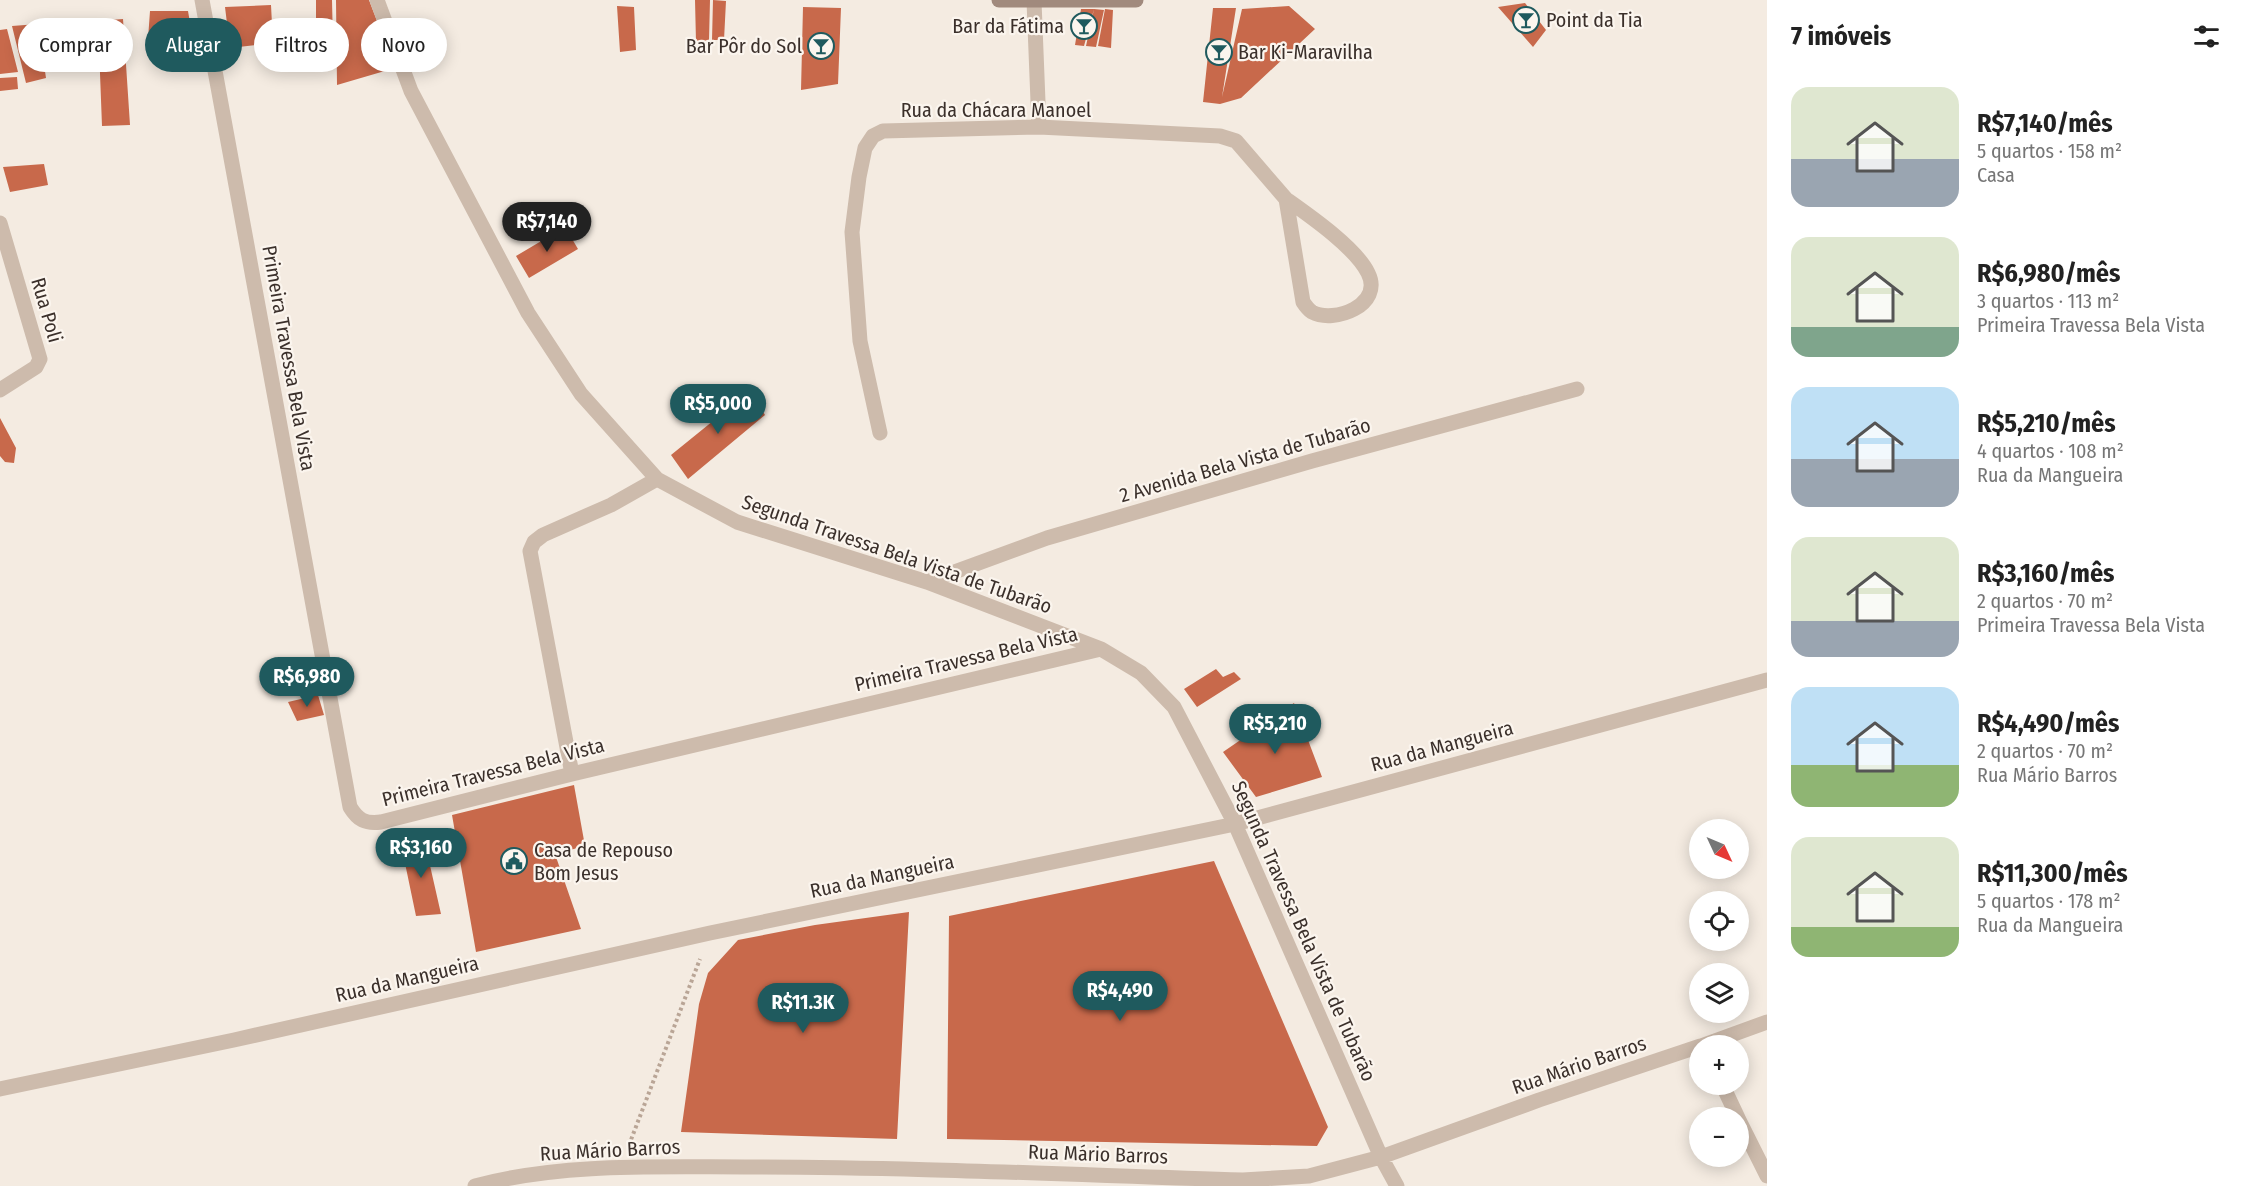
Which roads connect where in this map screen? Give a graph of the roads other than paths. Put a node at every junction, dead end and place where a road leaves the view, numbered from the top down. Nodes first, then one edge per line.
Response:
1 (202, 0) edge
2 (376, 0) edge
3 (999, 0) edge
4 (1136, 0) edge
5 (1034, 1) edge
6 (1039, 127) junction
7 (1287, 199) junction
8 (0, 223) edge
9 (1577, 389) dead end
10 (0, 390) edge
11 (880, 433) dead end
12 (657, 479) junction
13 (927, 582) junction
14 (1101, 649) junction
15 (1767, 680) edge
16 (572, 774) junction
17 (1235, 824) junction
18 (1767, 1022) edge
19 (1731, 1035) edge
20 (1689, 1050) edge
21 (0, 1089) edge
22 (1749, 1140) edge
23 (1382, 1157) junction
24 (1767, 1176) edge
25 (475, 1186) edge
26 (1397, 1186) edge

1 - 16 street, Primeira Travessa Bela Vista
2 - 12 street, Segunda Travessa Bela Vista de Tubarão
3 - 5 main road
4 - 5 main road
5 - 6 street
6 - 7 street, Rua da Chácara Manoel
6 - 11 street, Rua da Chácara Manoel
7 - 7 street, Rua da Chácara Manoel
8 - 10 street, Rua Poli
9 - 13 street, 2 Avenida Bela Vista de Tubarão
12 - 13 street, Segunda Travessa Bela Vista de Tubarão
12 - 16 street
13 - 14 street, Segunda Travessa Bela Vista de Tubarão
14 - 16 street, Primeira Travessa Bela Vista
14 - 17 street, Segunda Travessa Bela Vista de Tubarão
15 - 17 street, Rua da Mangueira
17 - 21 street, Rua da Mangueira
17 - 23 street, Segunda Travessa Bela Vista de Tubarão
18 - 19 street, Rua Mário Barros
20 - 23 street, Rua Mário Barros
22 - 24 street
23 - 25 street, Rua Mário Barros
23 - 26 street, Segunda Travessa Bela Vista de Tubarão

